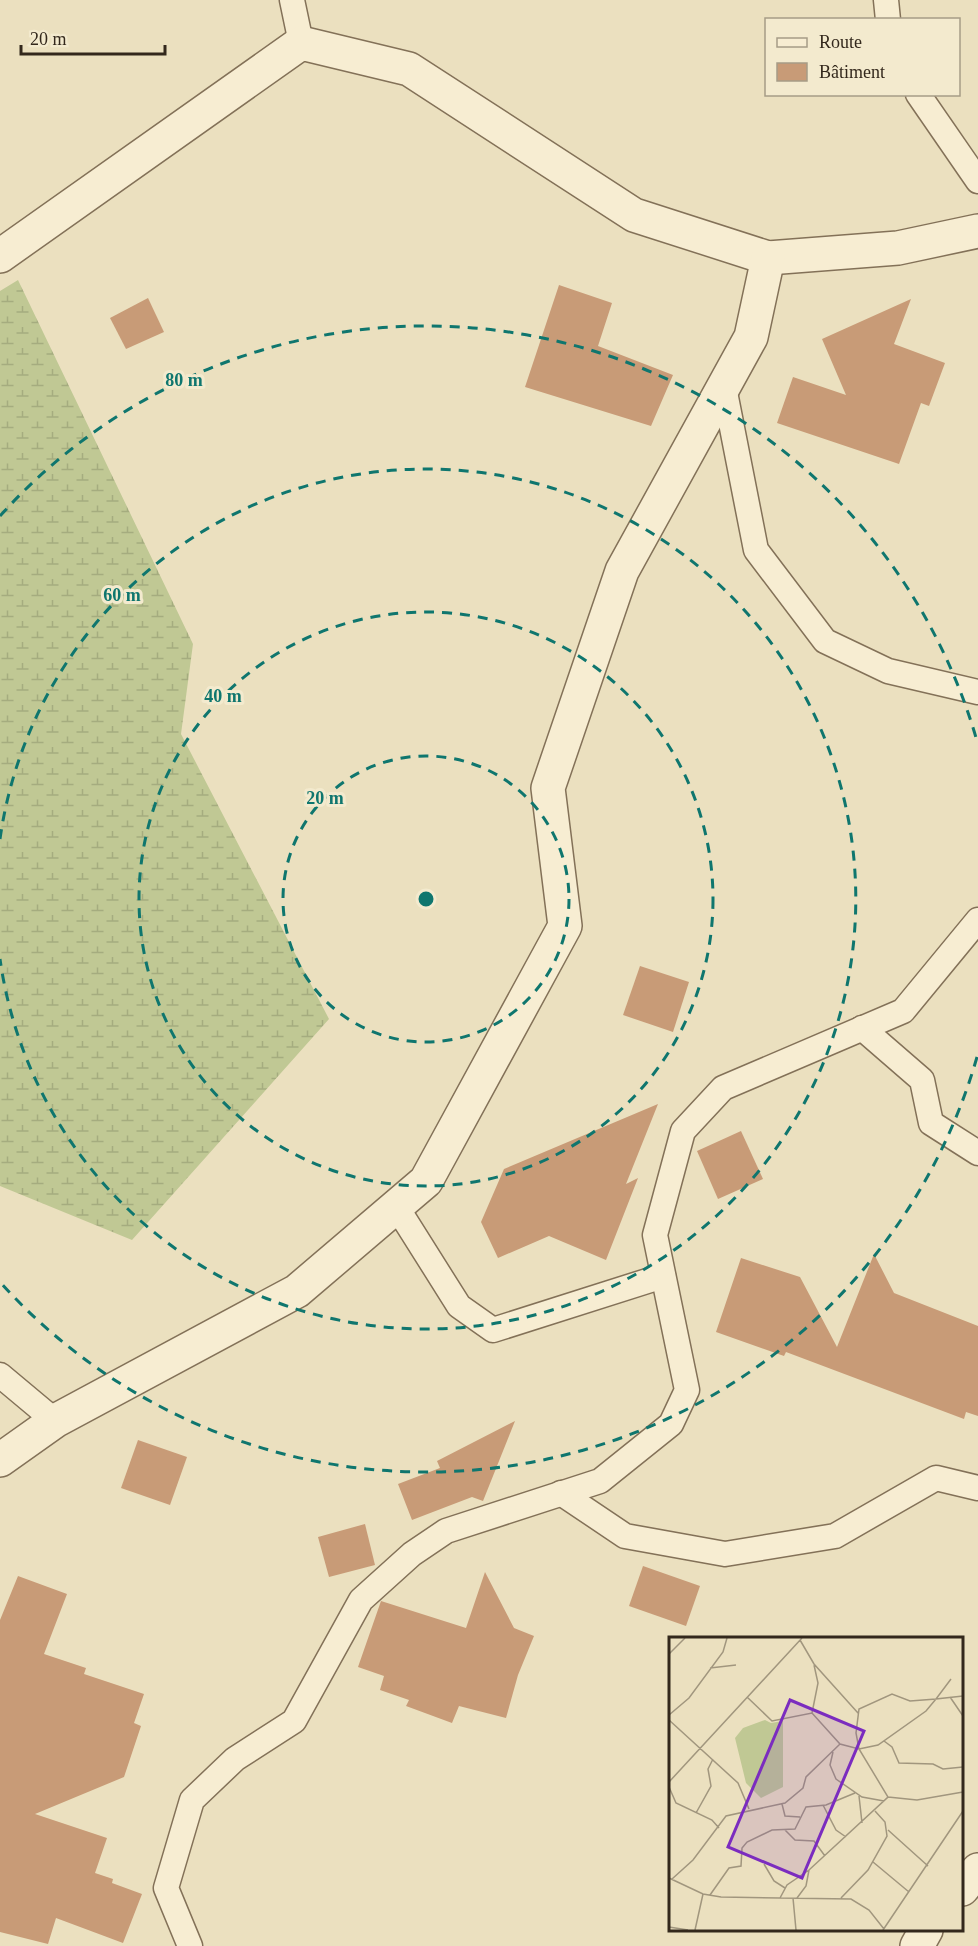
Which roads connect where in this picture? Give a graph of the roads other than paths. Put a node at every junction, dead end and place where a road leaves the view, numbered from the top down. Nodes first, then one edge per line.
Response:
1 (292, 0) edge
2 (886, 0) edge
3 (888, 18) edge
4 (301, 43) junction
5 (919, 96) edge
6 (978, 181) edge
7 (978, 231) edge
8 (0, 256) edge
9 (768, 258) junction
10 (724, 387) junction
11 (978, 692) edge
12 (978, 920) edge
13 (862, 1028) junction
14 (978, 1153) edge
15 (396, 1206) junction
16 (663, 1276) junction
17 (0, 1375) edge
18 (54, 1421) junction
19 (0, 1460) edge
20 (978, 1488) edge
21 (561, 1493) junction
22 (978, 1870) edge
23 (963, 1888) edge
24 (925, 1931) edge
25 (190, 1946) edge
26 (917, 1946) edge

1 - 4 lane
2 - 3 lane
4 - 8 street
4 - 9 street
5 - 6 lane
7 - 9 street
9 - 10 street
10 - 11 lane
10 - 15 street
12 - 13 lane
13 - 14 lane
13 - 16 lane
15 - 16 lane
15 - 18 street
16 - 21 lane
17 - 18 lane
18 - 19 street
20 - 21 lane
21 - 25 lane
22 - 23 street
24 - 26 street

